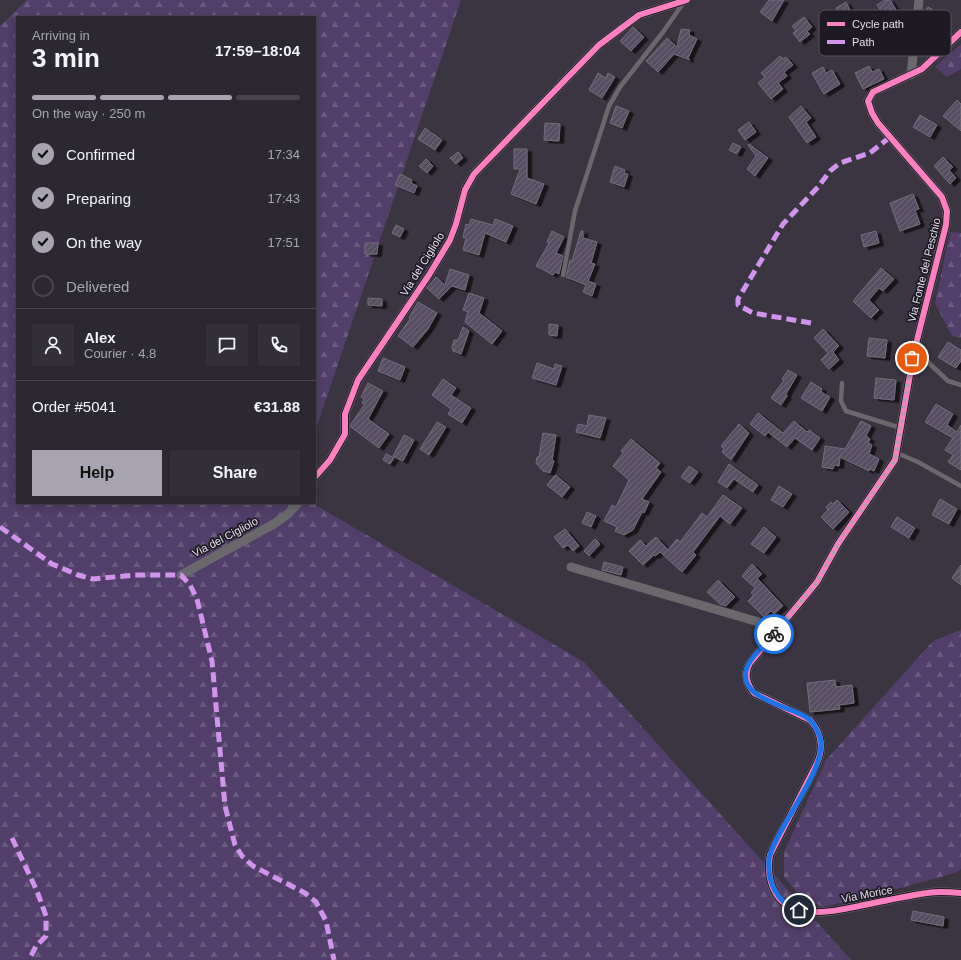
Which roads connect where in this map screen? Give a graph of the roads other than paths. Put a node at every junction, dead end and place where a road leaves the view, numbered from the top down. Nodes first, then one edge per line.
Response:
1 (686, 0) edge
2 (919, 0) edge
3 (918, 10) edge
4 (961, 32) edge
5 (951, 41) edge
6 (913, 56) edge
7 (936, 56) edge
8 (911, 75) junction
9 (563, 276) dead end
10 (914, 349) junction
11 (842, 383) dead end
12 (961, 385) edge
13 (901, 428) junction
14 (897, 453) junction
15 (316, 476) edge
16 (961, 486) edge
17 (297, 504) edge
18 (571, 567) dead end
19 (181, 574) dead end
20 (780, 628) junction
21 (961, 893) edge
22 (780, 899) joint

1 - 9 lane
1 - 15 street, Via del Cigliolo
2 - 3 street
4 - 5 street
6 - 8 street
7 - 8 street
8 - 10 street, Via Fonte del Peschio
10 - 12 lane
10 - 13 street, Via Fonte del Peschio
11 - 13 lane
13 - 14 street, Via Fonte del Peschio
14 - 16 lane
14 - 20 street, Via Fonte del Peschio
17 - 19 street, Via del Cigliolo
18 - 20 street
20 - 22 street, Via Fonte del Peschio
21 - 22 street, Via Morice

